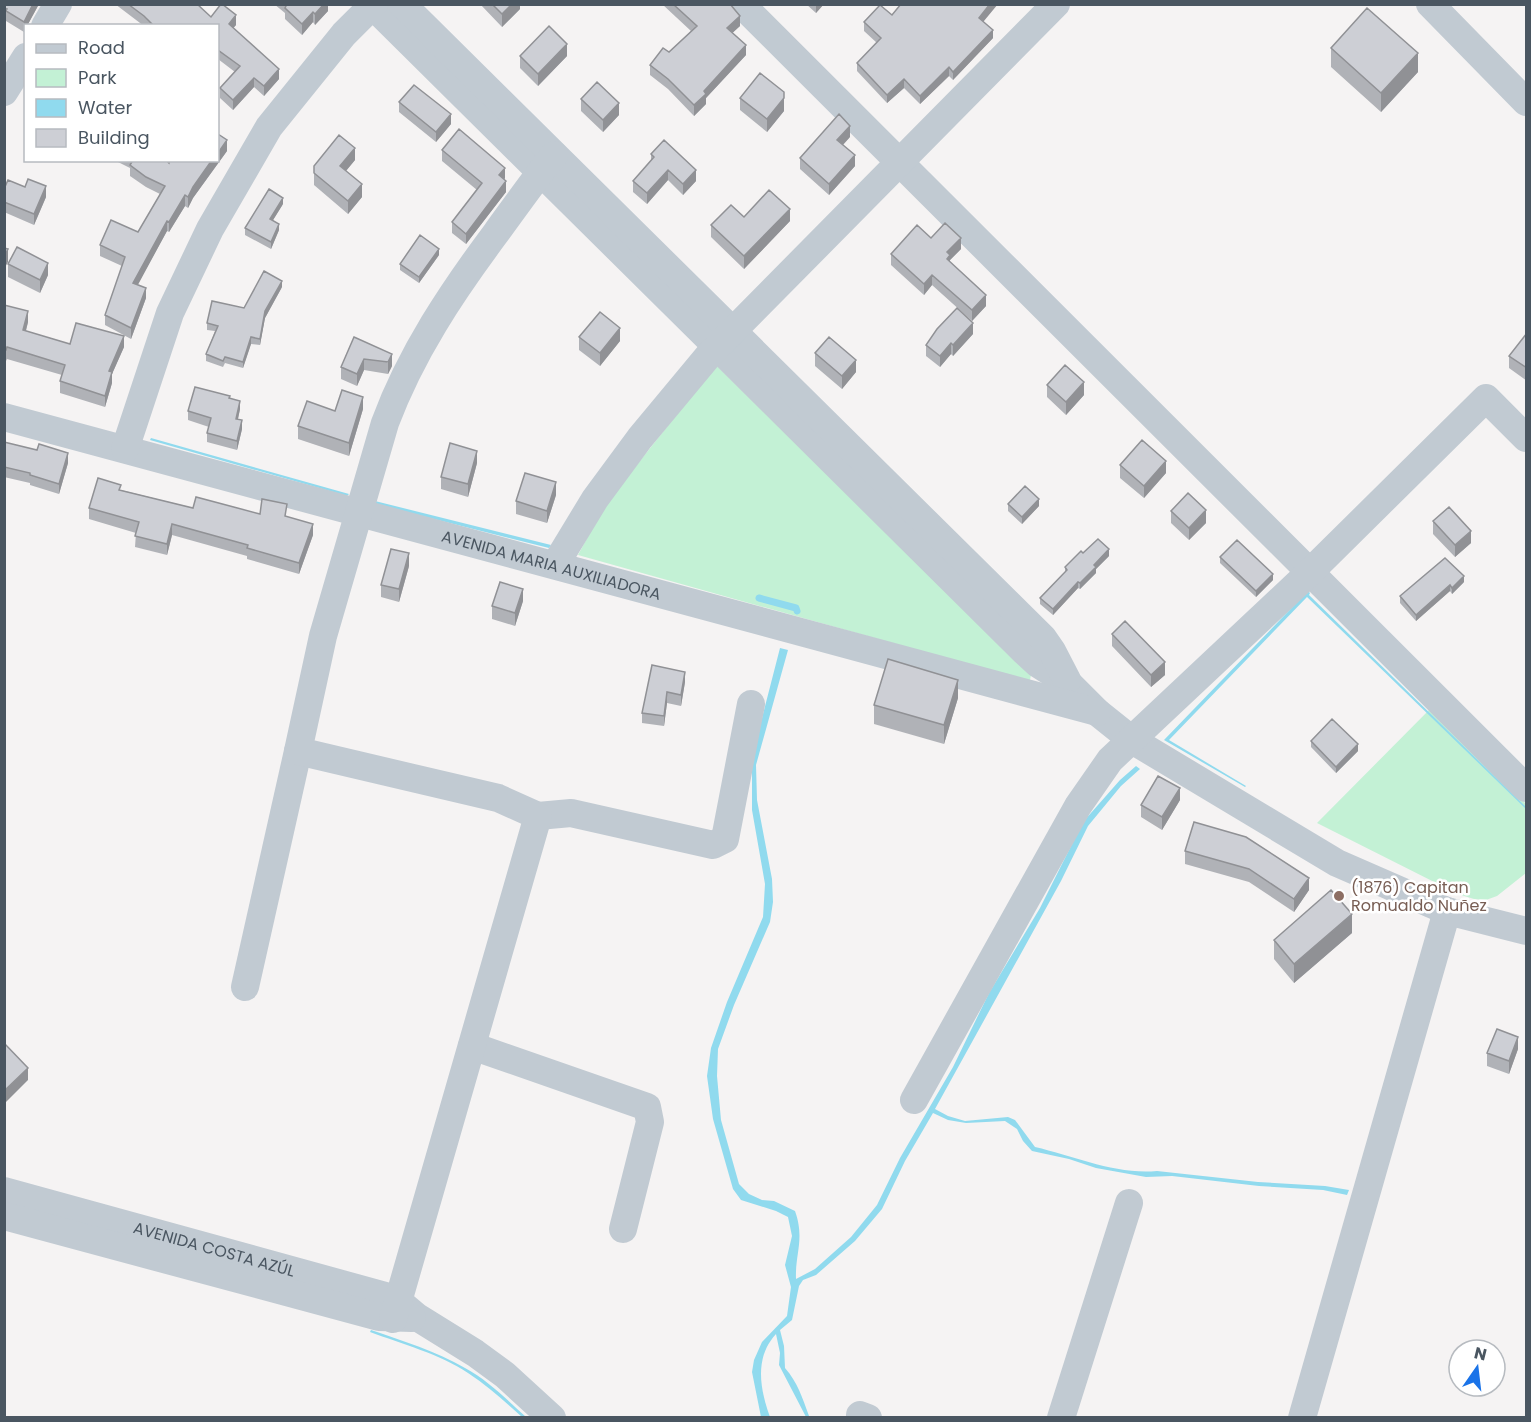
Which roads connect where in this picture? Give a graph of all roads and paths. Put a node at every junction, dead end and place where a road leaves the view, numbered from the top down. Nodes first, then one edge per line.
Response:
1 (58, 4) edge
2 (402, 4) edge
3 (741, 4) edge
4 (1056, 4) edge
5 (1430, 4) edge
6 (372, 5) edge
7 (46, 24) edge
8 (1527, 102) edge
9 (899, 163) junction
10 (547, 164) junction
11 (724, 339) junction
12 (4, 417) edge
13 (1527, 438) edge
14 (125, 449) junction
15 (358, 512) junction
16 (555, 565) junction
17 (1310, 572) junction
18 (751, 704) dead end
19 (1097, 712) junction
20 (1132, 740) junction
21 (298, 751) junction
22 (1527, 788) edge
23 (538, 816) junction
24 (1447, 910) junction
25 (1527, 931) edge
26 (245, 987) dead end
27 (472, 1046) junction
28 (914, 1100) dead end
29 (4, 1191) edge
30 (1130, 1203) dead end
31 (4, 1216) edge
32 (623, 1229) dead end
33 (403, 1312) junction
34 (552, 1418) edge
35 (1061, 1418) edge
36 (1302, 1418) edge

1 - 7 street
2 - 10 street
3 - 9 street
4 - 9 street
5 - 8 street
6 - 10 street
6 - 14 street
9 - 11 street
9 - 17 street
10 - 11 street
10 - 15 street
11 - 16 street
11 - 19 street
12 - 14 street, AVENIDA MARIA AUXILIADORA
13 - 17 street
14 - 15 street, AVENIDA MARIA AUXILIADORA
15 - 16 street, AVENIDA MARIA AUXILIADORA
15 - 21 street
16 - 19 street, AVENIDA MARIA AUXILIADORA
17 - 20 street
17 - 22 street
18 - 23 street
19 - 20 street
20 - 24 street
20 - 28 street
21 - 23 street
21 - 26 street
23 - 27 street
24 - 25 street
24 - 36 street
27 - 32 street
27 - 33 street
29 - 33 street, AVENIDA COSTA AZÚL
30 - 35 street
31 - 33 street, AVENIDA COSTA AZÚL
33 - 34 street, AVENIDA COSTA AZÚL

